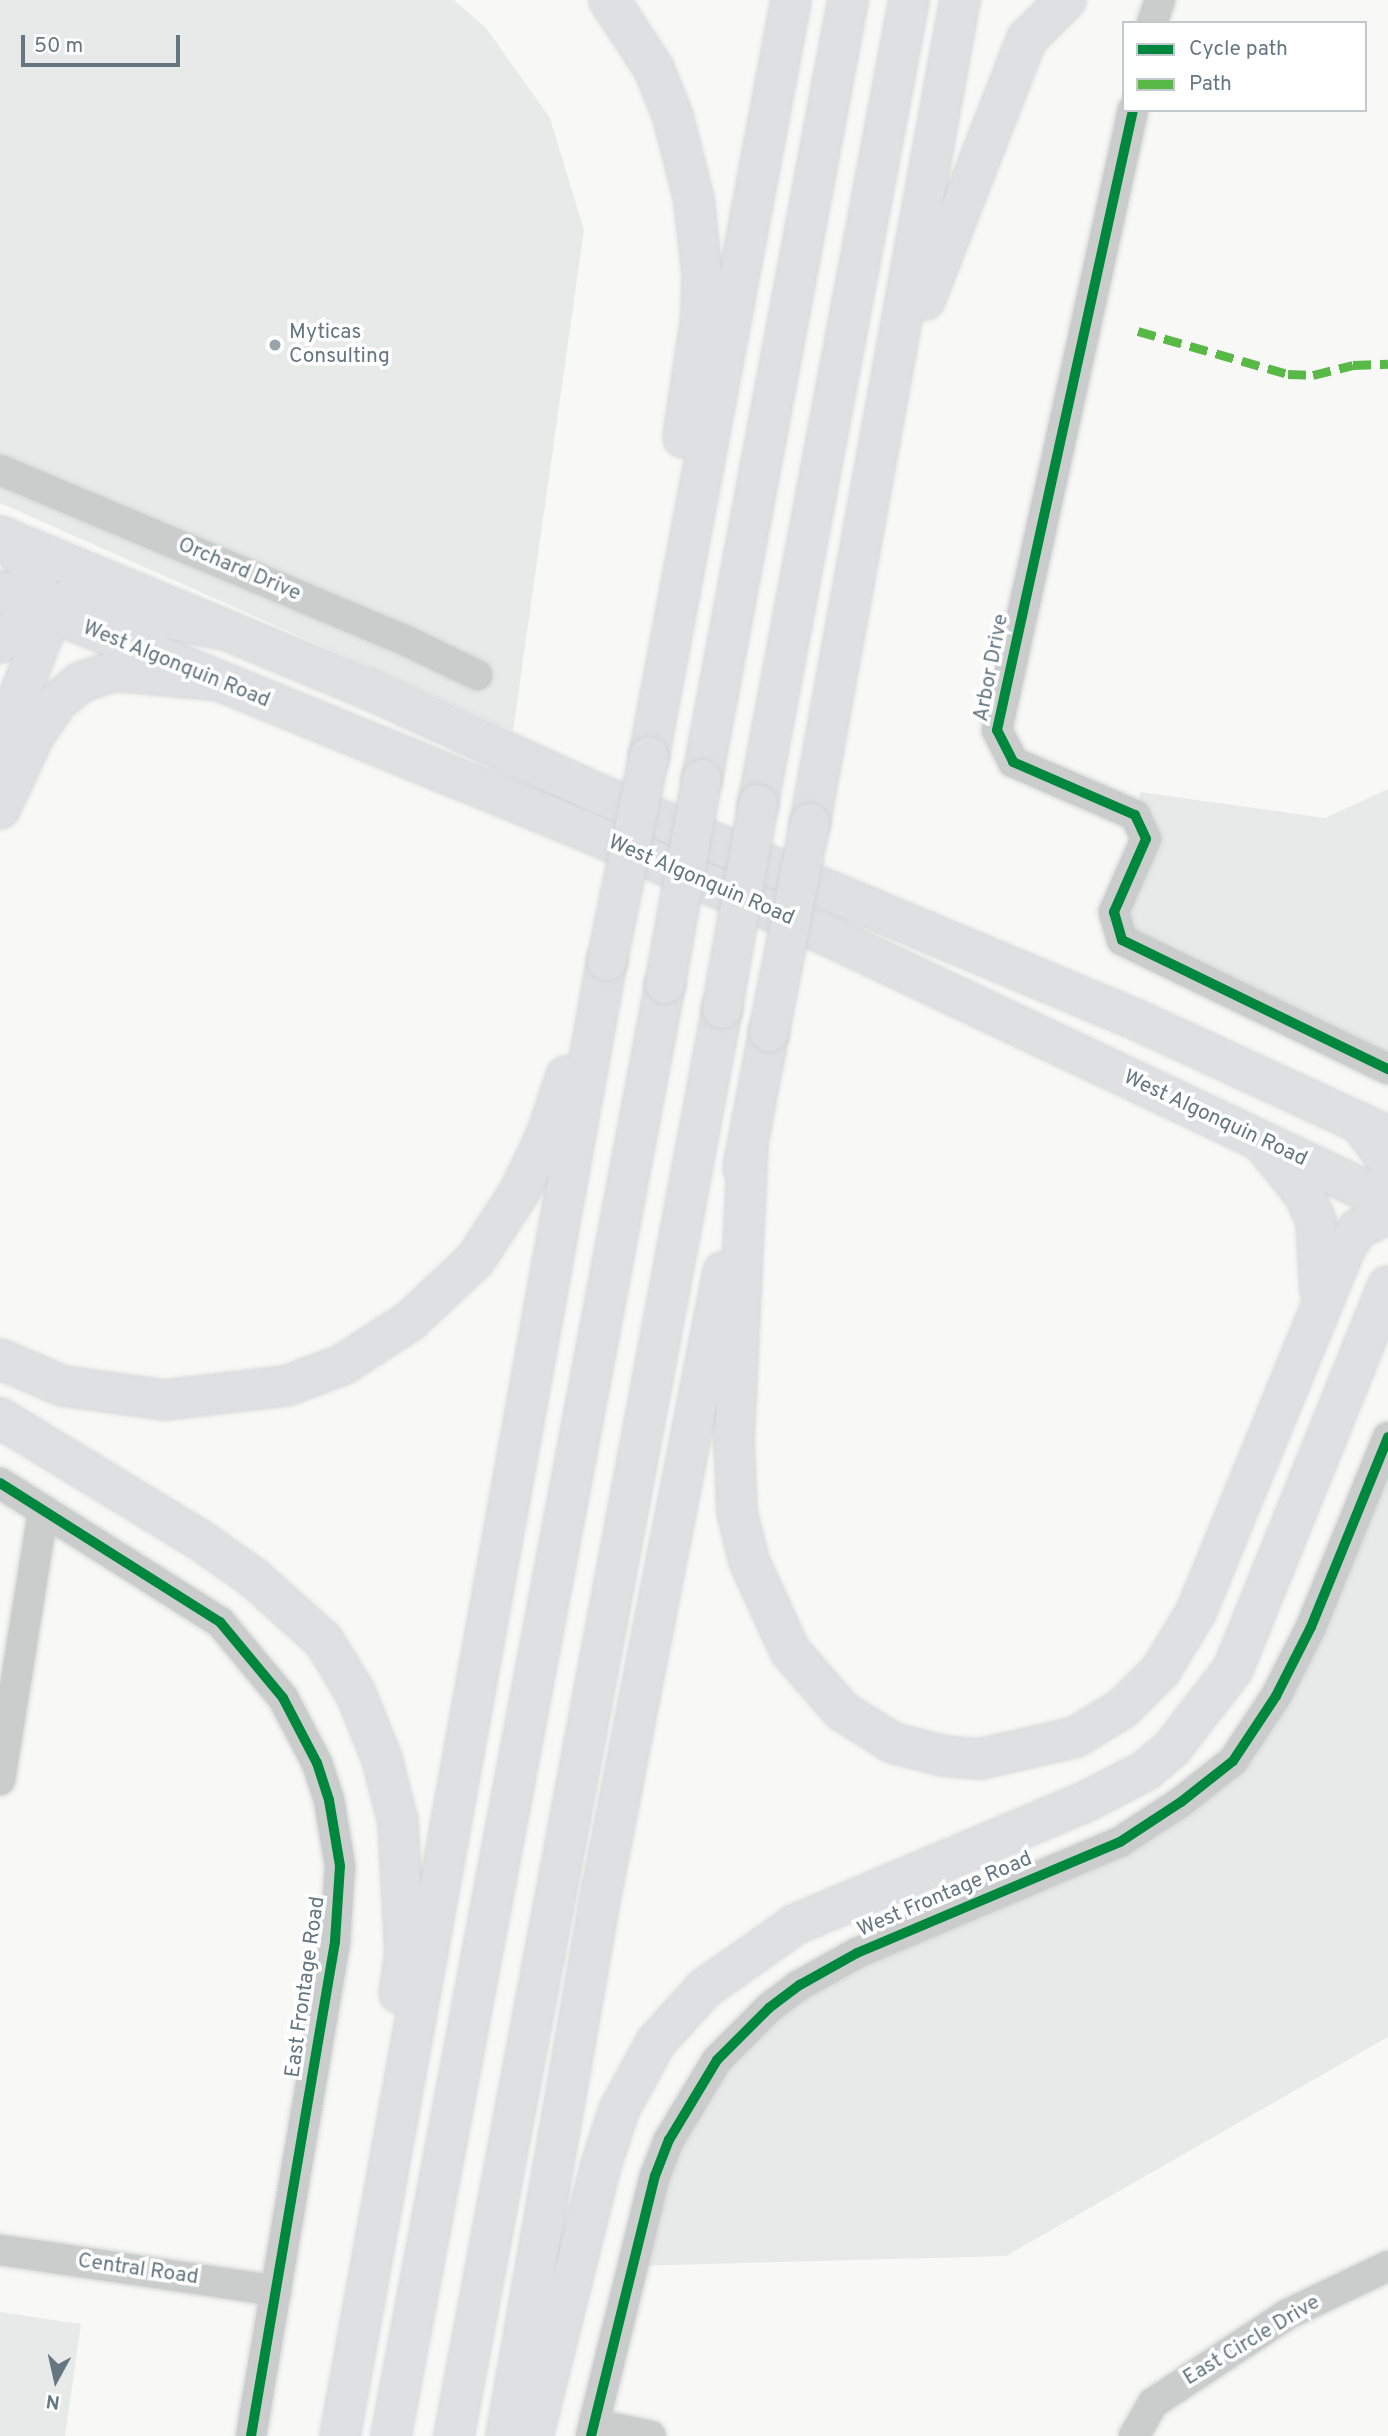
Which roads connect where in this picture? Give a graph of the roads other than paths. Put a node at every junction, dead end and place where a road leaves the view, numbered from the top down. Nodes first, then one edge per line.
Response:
1 (609, 0) edge
2 (791, 0) edge
3 (848, 0) edge
4 (909, 0) edge
5 (960, 0) edge
6 (1066, 0) edge
7 (1160, 0) edge
8 (1153, 21) edge
9 (1133, 112) edge
10 (885, 422) junction
11 (0, 470) edge
12 (2, 537) edge
13 (0, 591) edge
14 (677, 604) junction
15 (44, 610) junction
16 (224, 630) junction
17 (0, 643) edge
18 (477, 675) dead end
19 (211, 680) junction
20 (0, 744) edge
21 (0, 809) edge
22 (607, 961) junction
23 (1388, 1069) edge
24 (1373, 1129) edge
25 (1262, 1142) junction
26 (748, 1143) junction
27 (1388, 1161) edge
28 (1388, 1201) edge
29 (1388, 1214) edge
30 (1388, 1286) edge
31 (1320, 1302) junction
32 (1388, 1325) edge
33 (0, 1359) edge
34 (1343, 1403) junction
35 (0, 1418) edge
36 (1388, 1437) edge
37 (0, 1483) edge
38 (43, 1511) junction
39 (0, 1780) edge
40 (0, 2250) edge
41 (1388, 2266) edge
42 (369, 2279) junction
43 (276, 2291) junction
44 (592, 2430) edge
45 (251, 2436) edge
46 (340, 2436) edge
47 (391, 2436) edge
48 (454, 2436) edge
49 (506, 2436) edge
50 (533, 2436) edge
51 (651, 2436) edge
52 (1134, 2436) edge

1 - 14 main road
2 - 14 main road
3 - 47 main road, bridge
4 - 48 main road, bridge
5 - 10 main road
6 - 10 main road
7 - 8 street
9 - 23 street, Arbor Drive
10 - 26 main road, bridge
11 - 18 street, Orchard Drive
12 - 15 main road
12 - 16 main road, West Algonquin Road
13 - 15 main road, West Algonquin Road
14 - 22 main road, bridge
15 - 16 main road
15 - 17 main road
15 - 19 main road, West Algonquin Road
15 - 20 main road
16 - 24 main road, West Algonquin Road
19 - 21 main road
19 - 25 main road, West Algonquin Road
22 - 33 main road
22 - 42 main road
24 - 27 main road
25 - 28 main road, West Algonquin Road
25 - 31 main road
26 - 31 main road
26 - 49 main road
29 - 31 main road
30 - 34 main road
32 - 34 main road
34 - 50 main road
35 - 42 main road
36 - 44 street, West Frontage Road
37 - 38 street, East Frontage Road
38 - 39 street
38 - 43 street, East Frontage Road
40 - 43 street, Central Road
41 - 52 street, East Circle Drive
42 - 46 main road
43 - 45 street, East Frontage Road
44 - 51 street

